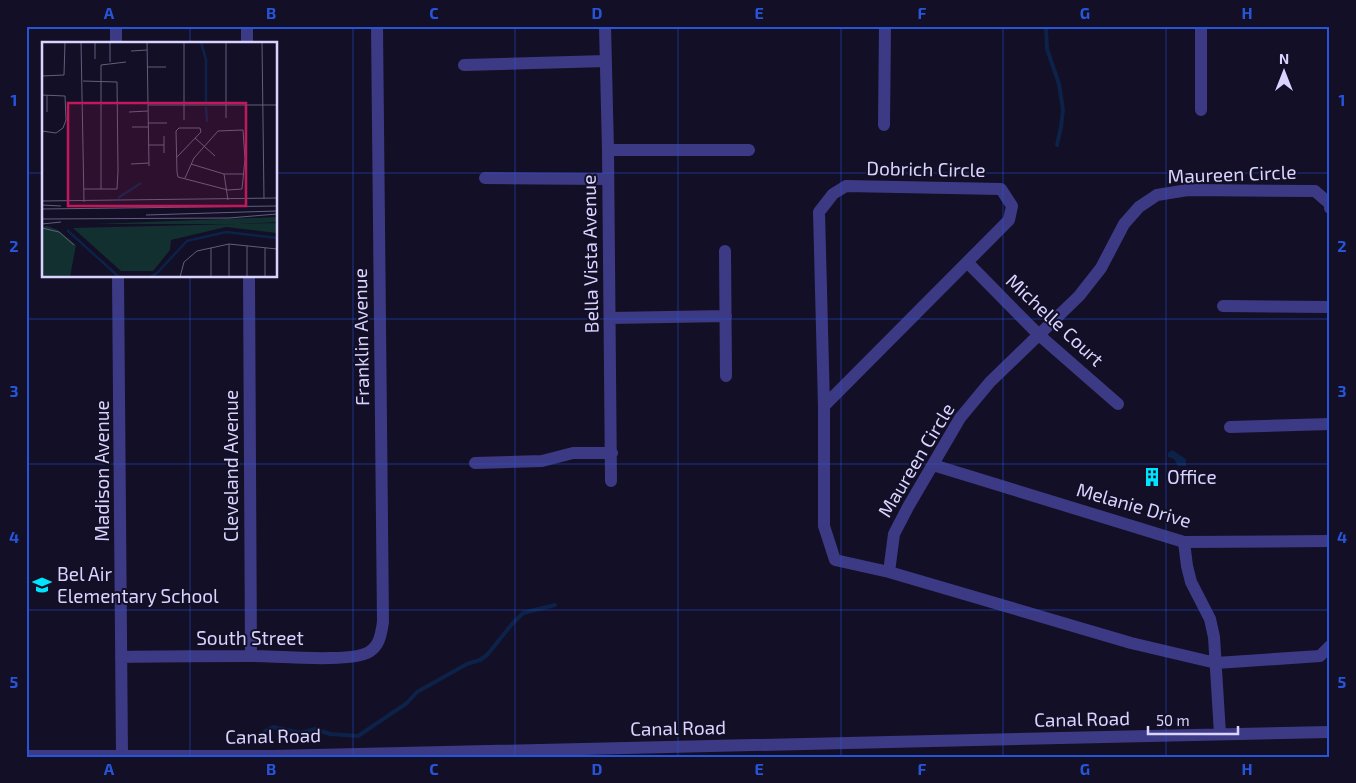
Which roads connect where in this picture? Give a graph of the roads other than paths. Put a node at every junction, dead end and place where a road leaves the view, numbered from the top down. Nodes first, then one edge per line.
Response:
1 (116, 26) edge
2 (247, 26) edge
3 (376, 26) edge
4 (604, 26) edge
5 (884, 26) edge
6 (1201, 26) edge
7 (116, 42) edge
8 (247, 42) edge
9 (606, 61) junction
10 (464, 65) dead end
11 (1201, 110) dead end
12 (884, 125) dead end
13 (608, 150) junction
14 (749, 150) dead end
15 (485, 178) dead end
16 (607, 179) junction
17 (1330, 208) edge
18 (725, 251) dead end
19 (967, 262) junction
20 (118, 278) edge
21 (249, 278) edge
22 (1222, 306) dead end
23 (1330, 307) edge
24 (726, 316) junction
25 (610, 318) junction
26 (1039, 334) junction
27 (726, 376) dead end
28 (1118, 404) dead end
29 (824, 406) junction
30 (1330, 424) edge
31 (1230, 427) dead end
32 (612, 453) junction
33 (475, 463) dead end
34 (933, 465) junction
35 (611, 481) dead end
36 (1330, 541) edge
37 (1184, 542) junction
38 (889, 572) junction
39 (376, 646) joint
40 (1330, 646) edge
41 (251, 656) junction
42 (121, 657) junction
43 (1216, 663) junction
44 (1330, 732) edge
45 (1220, 734) junction
46 (26, 756) edge
47 (122, 756) edge

1 - 7 street
2 - 8 street
3 - 39 street, Franklin Avenue
4 - 9 street, Bella Vista Avenue
5 - 12 street
6 - 11 street
9 - 10 street
9 - 13 street, Bella Vista Avenue
13 - 14 street
13 - 16 street, Bella Vista Avenue
15 - 16 street
16 - 25 street, Bella Vista Avenue
17 - 26 street, Maureen Circle
18 - 24 street
19 - 26 street, Michelle Court
19 - 29 street, Dobrich Circle
19 - 29 street, Dobrich Circle
20 - 42 street, Madison Avenue
21 - 41 street, Cleveland Avenue
22 - 23 street
24 - 25 street
24 - 27 street
25 - 32 street, Bella Vista Avenue
26 - 28 street, Michelle Court
26 - 34 street, Maureen Circle
29 - 38 street, Dobrich Circle
30 - 31 street
32 - 33 street
32 - 35 street, Bella Vista Avenue
34 - 37 street, Melanie Drive
34 - 38 street, Maureen Circle
36 - 37 street, Melanie Drive
37 - 43 street
38 - 43 street
39 - 41 street, South Street
40 - 43 street
41 - 42 street, South Street
42 - 47 street, Madison Avenue
43 - 45 street
44 - 45 street, Canal Road
45 - 47 street, Canal Road
46 - 47 street, Canal Road

